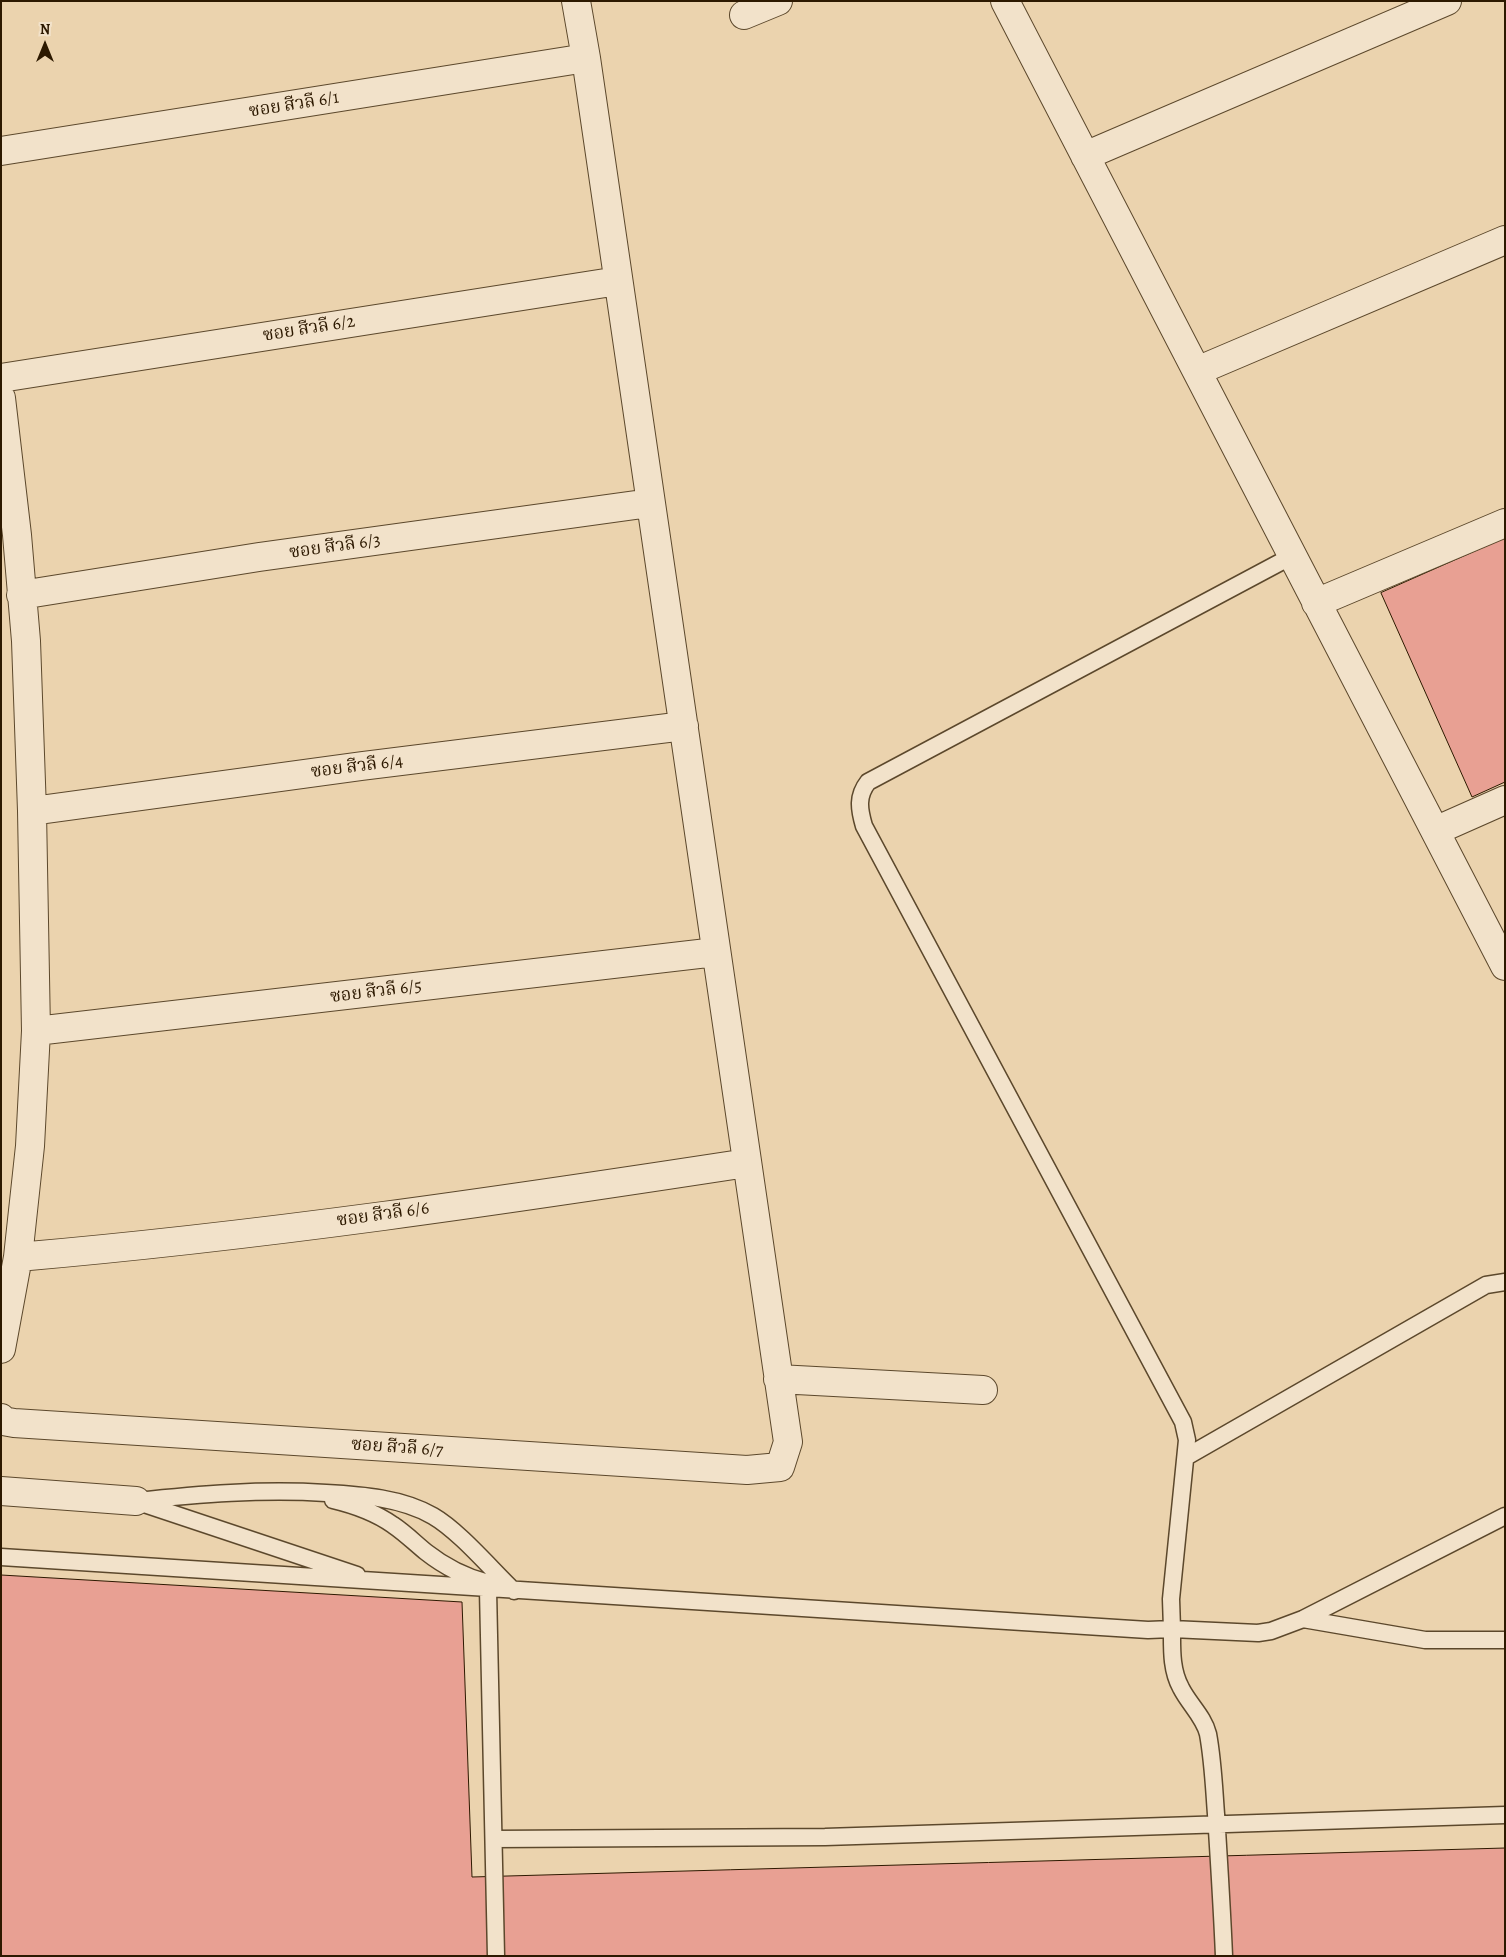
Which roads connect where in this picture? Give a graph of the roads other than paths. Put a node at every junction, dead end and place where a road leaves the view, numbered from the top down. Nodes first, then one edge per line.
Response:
1 (576, 1) edge
2 (778, 1) edge
3 (1005, 1) edge
4 (1447, 1) edge
5 (744, 15) dead end
6 (586, 58) junction
7 (1, 151) edge
8 (1085, 156) junction
9 (1505, 240) edge
10 (618, 281) junction
11 (1197, 371) junction
12 (1, 378) edge
13 (1, 398) edge
14 (650, 503) junction
15 (1505, 523) edge
16 (1292, 556) junction
17 (22, 595) junction
18 (1316, 603) junction
19 (684, 726) junction
20 (1505, 800) edge
21 (32, 811) junction
22 (1434, 831) junction
23 (716, 952) junction
24 (1505, 966) edge
25 (36, 1031) junction
26 (747, 1163) junction
27 (18, 1257) junction
28 (1504, 1281) edge
29 (1, 1349) edge
30 (778, 1379) junction
31 (983, 1390) dead end
32 (8, 1421) edge
33 (1186, 1457) junction
34 (1, 1491) edge
35 (301, 1491) junction
36 (136, 1501) junction
37 (1505, 1516) edge
38 (1, 1558) edge
39 (397, 1583) junction
40 (488, 1590) junction
41 (514, 1591) junction
42 (1303, 1619) junction
43 (1172, 1629) junction
44 (1505, 1640) edge
45 (1505, 1815) edge
46 (1216, 1823) junction
47 (494, 1839) junction
48 (496, 1956) edge
49 (1224, 1956) edge

1 - 6 street
2 - 5 street
3 - 8 street
4 - 8 street
6 - 7 street, ซอย สีวลี 6/1
6 - 10 street
8 - 11 street
9 - 11 street
10 - 12 street, ซอย สีวลี 6/2
10 - 14 street
11 - 16 street
13 - 17 street
14 - 17 street, ซอย สีวลี 6/3
14 - 19 street
15 - 18 street
16 - 18 street
16 - 33 lane
17 - 21 street
18 - 22 street
19 - 21 street, ซอย สีวลี 6/4
19 - 23 street
20 - 22 street
21 - 25 street
22 - 24 street
23 - 25 street, ซอย สีวลี 6/5
23 - 26 street
25 - 27 street
26 - 27 street, ซอย สีวลี 6/6
26 - 30 street
27 - 29 street
28 - 33 lane
30 - 31 street
30 - 32 street, ซอย สีวลี 6/7
33 - 43 lane
34 - 36 street
35 - 36 lane
35 - 41 lane
35 - 41 lane
36 - 39 lane
37 - 42 lane
38 - 39 lane
39 - 40 lane
40 - 41 lane
40 - 47 lane
41 - 43 lane
42 - 43 lane
42 - 44 lane
43 - 46 lane
45 - 46 lane
46 - 47 lane
46 - 49 lane
47 - 48 lane

